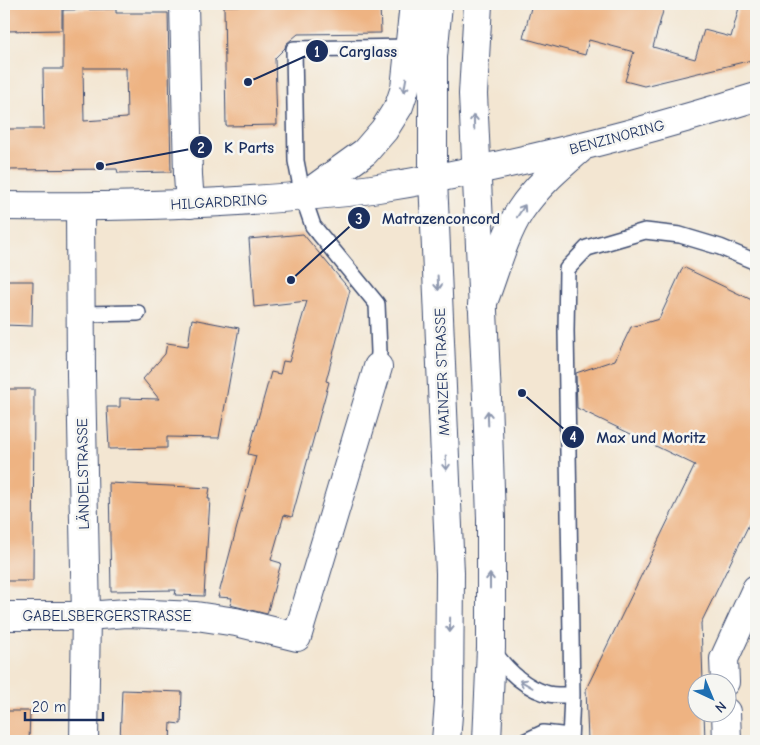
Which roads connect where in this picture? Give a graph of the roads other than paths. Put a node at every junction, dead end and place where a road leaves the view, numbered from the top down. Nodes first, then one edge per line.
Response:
1 (184, 4) edge
2 (438, 4) edge
3 (481, 9) edge
4 (414, 12) edge
5 (421, 52) junction
6 (756, 97) edge
7 (585, 146) junction
8 (476, 171) junction
9 (433, 179) junction
10 (302, 197) junction
11 (190, 204) junction
12 (4, 206) edge
13 (80, 208) junction
14 (756, 262) edge
15 (482, 304) junction
16 (138, 313) dead end
17 (82, 314) junction
18 (378, 367) joint
19 (756, 589) edge
20 (4, 616) edge
21 (86, 616) junction
22 (491, 648) junction
23 (725, 672) edge
24 (572, 695) junction
25 (726, 722) edge
26 (570, 739) edge
27 (84, 741) edge
28 (446, 741) edge
29 (487, 741) edge
30 (526, 741) edge
31 (727, 741) edge

1 - 11 street
2 - 5 street, MAINZER STRASSE
8 -> 3 street
4 - 5 street
5 - 9 street, MAINZER STRASSE
5 -> 10 street
5 - 10 lane
6 - 7 street, BENZINORING
7 - 8 street, BENZINORING
15 -> 7 street
8 - 9 street, BENZINORING
8 - 15 street
9 - 10 street, HILGARDRING
9 -> 28 street, MAINZER STRASSE
10 - 11 street, HILGARDRING
10 - 18 lane
11 - 13 street, HILGARDRING
12 - 13 street, HILGARDRING
13 - 17 street, LÄNDELSTRASSE
14 - 24 lane
22 -> 15 street
16 - 17 lane
17 - 21 street, LÄNDELSTRASSE
18 - 21 street, GABELSBERGERSTRASSE
19 - 23 street
20 - 21 street, GABELSBERGERSTRASSE
21 - 27 street, LÄNDELSTRASSE
24 -> 22 lane
22 - 29 street
24 - 26 lane
25 - 31 street
26 - 30 lane

